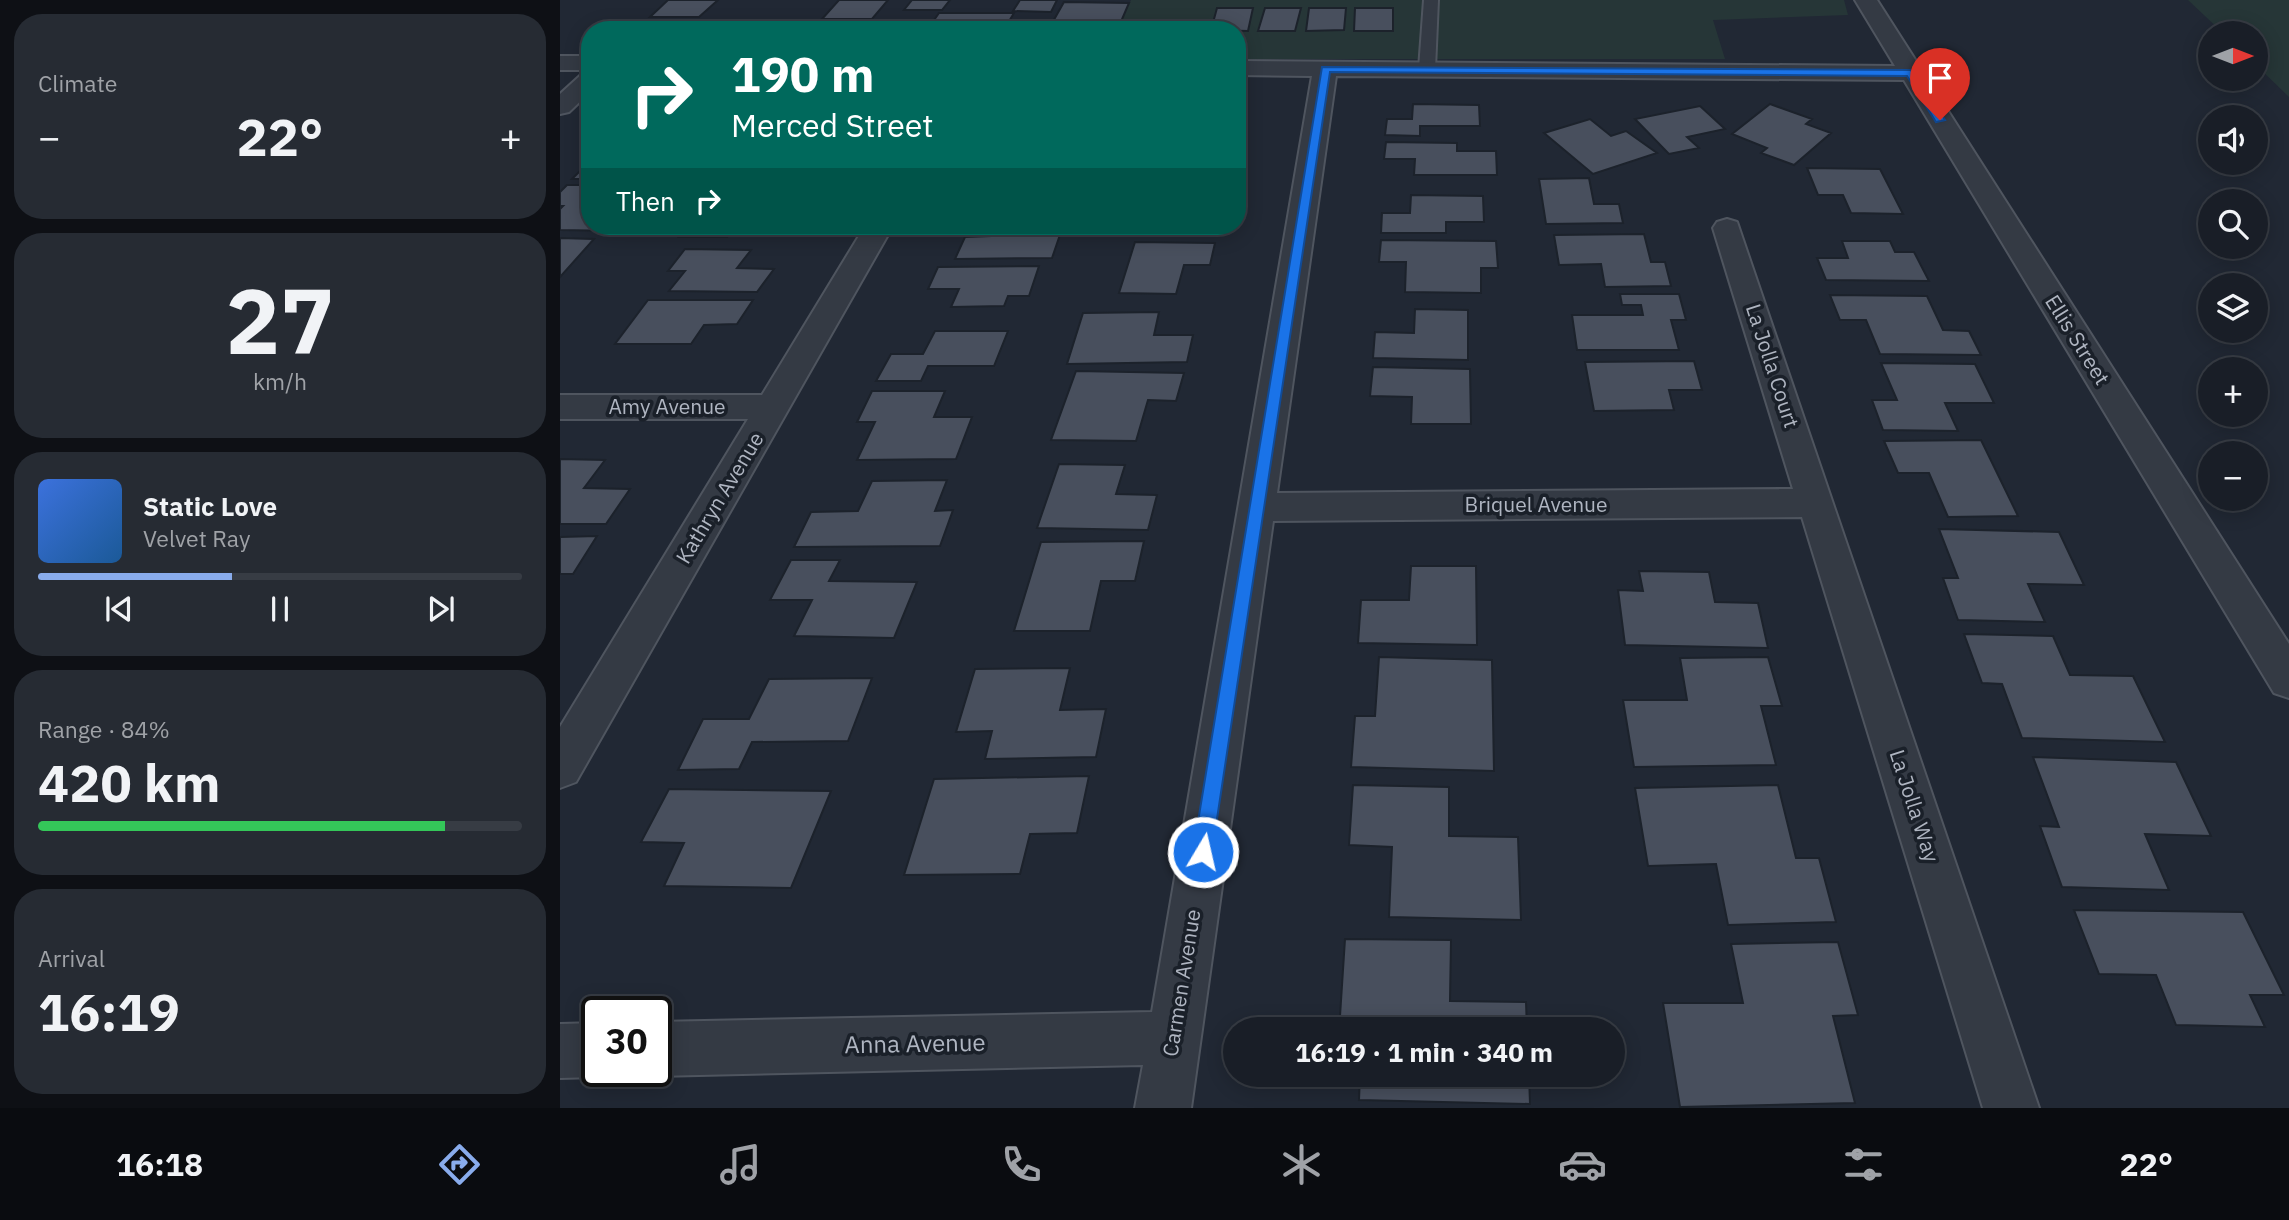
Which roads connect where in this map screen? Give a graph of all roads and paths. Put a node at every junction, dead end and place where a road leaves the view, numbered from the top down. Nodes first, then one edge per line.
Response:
1 (1431, 0) edge
2 (1866, 0) edge
3 (560, 63) edge
4 (581, 63) edge
5 (1246, 68) edge
6 (1325, 69) junction
7 (1427, 69) junction
8 (1910, 73) junction
9 (581, 87) edge
10 (560, 107) edge
11 (1727, 228) dead end
12 (874, 235) edge
13 (560, 407) edge
14 (774, 407) junction
15 (1816, 503) junction
16 (1256, 507) junction
17 (2289, 680) edge
18 (560, 768) edge
19 (1173, 1038) junction
20 (672, 1049) edge
21 (581, 1050) edge
22 (560, 1051) edge
23 (1163, 1108) edge
24 (2011, 1108) edge

1 - 7 lane
2 - 8 street, Ellis Street
3 - 4 street
5 - 6 street
6 - 7 street
6 - 16 street, Carmen Avenue
7 - 8 street
8 - 17 street, Ellis Street
9 - 10 street
11 - 15 street, La Jolla Court
12 - 14 street, Kathryn Avenue
13 - 14 street, Amy Avenue
14 - 18 street, Kathryn Avenue
15 - 16 street, Briquel Avenue
15 - 24 street, La Jolla Way
16 - 19 street, Carmen Avenue
19 - 20 street, Anna Avenue
19 - 23 street, Carmen Avenue
21 - 22 street

